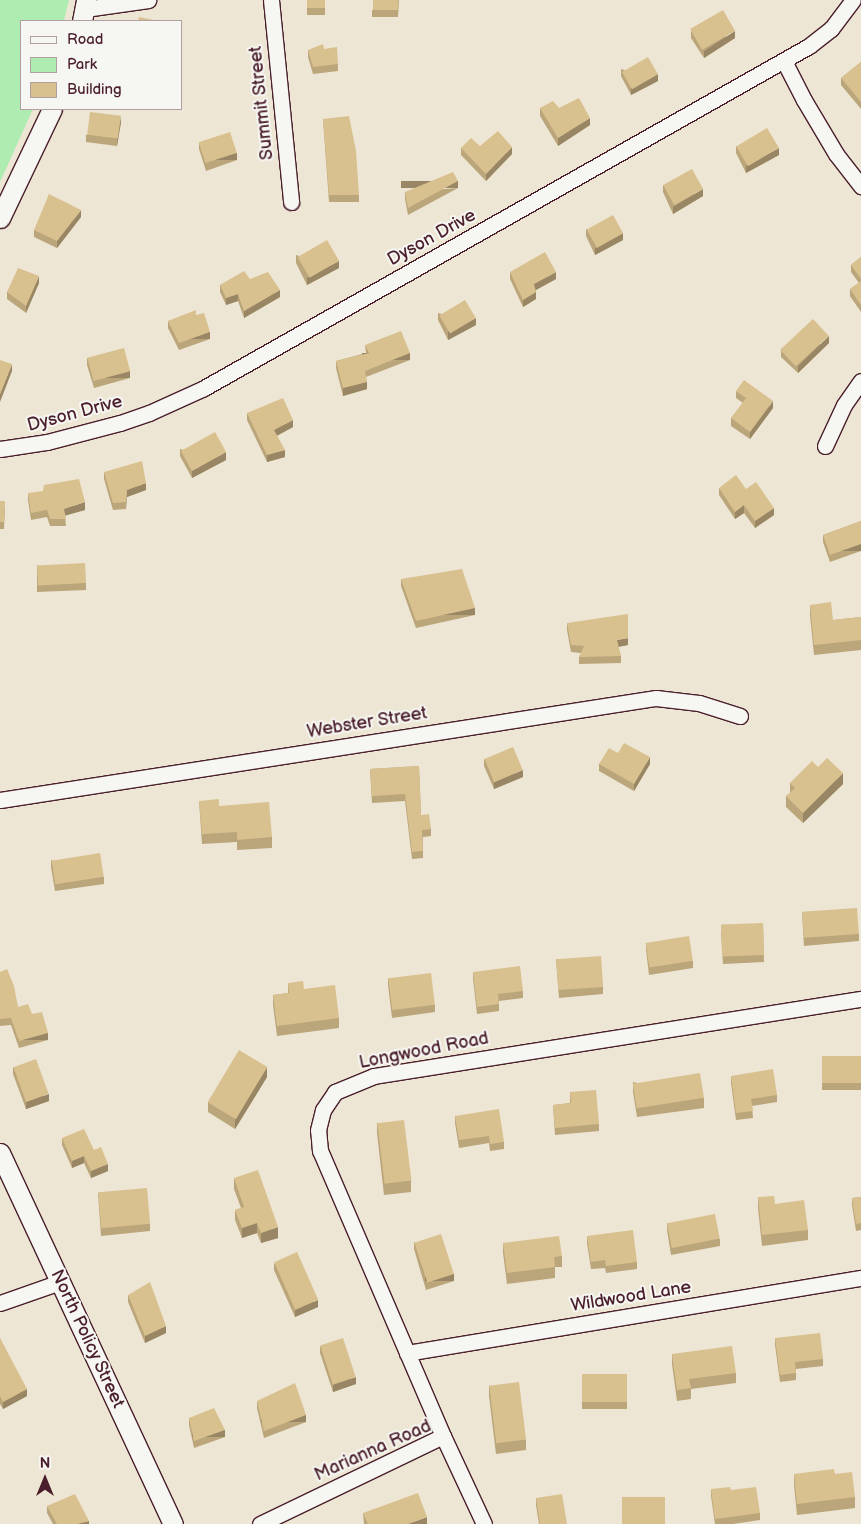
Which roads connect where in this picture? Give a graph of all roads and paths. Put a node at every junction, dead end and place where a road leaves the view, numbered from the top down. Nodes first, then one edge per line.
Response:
1 (148, 0) edge
2 (271, 0) edge
3 (853, 0) edge
4 (84, 10) edge
5 (784, 61) junction
6 (52, 110) edge
7 (861, 186) edge
8 (291, 202) dead end
9 (0, 218) edge
10 (861, 381) edge
11 (825, 446) dead end
12 (0, 449) edge
13 (740, 716) dead end
14 (0, 800) edge
15 (861, 999) edge
16 (0, 1153) edge
17 (861, 1278) edge
18 (60, 1282) junction
19 (0, 1303) edge
20 (407, 1353) junction
21 (443, 1436) junction
22 (173, 1524) edge
23 (260, 1524) edge
24 (484, 1524) edge

1 - 4 street
2 - 8 street, Summit Street
3 - 5 street, Dyson Drive
5 - 7 street
5 - 12 street, Dyson Drive
6 - 9 street
10 - 11 street
13 - 14 street, Webster Street
15 - 20 street, Longwood Road
16 - 18 street, North Policy Street
17 - 20 street, Wildwood Lane
18 - 19 street
18 - 22 street, North Policy Street
20 - 21 street, Longwood Road
21 - 23 street, Marianna Road
21 - 24 street, Marianna Road

